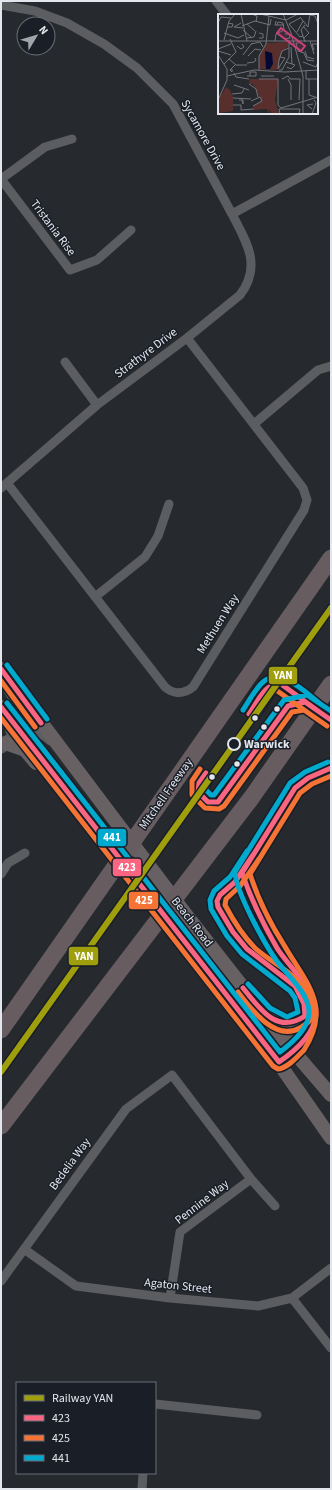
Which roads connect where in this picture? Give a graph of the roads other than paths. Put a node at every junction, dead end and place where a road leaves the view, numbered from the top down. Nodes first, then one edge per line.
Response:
1 (216, 1) edge
2 (1, 5) edge
3 (226, 14) edge
4 (72, 139) dead end
5 (331, 161) edge
6 (1, 179) edge
7 (232, 214) junction
8 (131, 230) dead end
9 (187, 338) junction
10 (65, 362) dead end
11 (331, 366) edge
12 (97, 405) junction
13 (254, 424) junction
14 (4, 486) edge
15 (169, 504) dead end
16 (331, 558) edge
17 (95, 597) junction
18 (1, 669) edge
19 (1, 679) edge
20 (331, 684) edge
21 (4, 710) edge
22 (1, 728) edge
23 (19, 728) junction
24 (2, 743) edge
25 (58, 746) junction
26 (85, 814) junction
27 (25, 853) dead end
28 (1, 874) edge
29 (287, 963) dead end
30 (294, 984) dead end
31 (261, 1010) junction
32 (305, 1016) junction
33 (1, 1030) edge
34 (290, 1047) junction
35 (275, 1057) junction
36 (331, 1095) edge
37 (1, 1126) edge
38 (331, 1138) edge
39 (252, 1179) junction
40 (275, 1206) dead end
41 (24, 1249) junction
42 (331, 1268) edge
43 (1, 1281) edge
44 (170, 1298) junction
45 (292, 1298) junction
46 (331, 1348) edge
47 (156, 1404) edge
48 (257, 1415) dead end
49 (143, 1474) edge
50 (142, 1489) edge

1 - 3 street
2 - 7 street, Sycamore Drive
4 - 6 street
5 - 7 street
6 - 8 street, Tristania Rise
7 - 9 street, Strathyre Drive
9 - 12 street, Strathyre Drive
9 - 13 street, Methuen Way
10 - 12 street
11 - 13 street
12 - 14 street, Strathyre Drive
13 - 17 street, Methuen Way
14 - 17 street, Methuen Way
15 - 17 street
16 - 33 highway, Mitchell Freeway
18 - 25 main road, Beach Road
19 - 23 main road
20 - 37 highway
21 - 22 main road
21 - 23 main road, Beach Road
23 - 24 main road
23 - 25 main road
23 - 26 main road, Beach Road
24 - 26 main road
25 - 31 main road, Beach Road
26 - 35 main road, Beach Road
27 - 28 street
29 - 34 street
30 - 32 street
31 - 32 main road
31 - 34 main road, Beach Road
32 - 34 street
34 - 35 street
34 - 36 main road, Beach Road
35 - 38 main road, Beach Road
39 - 40 street
39 - 41 street, Bedelia Way
39 - 44 street, Pennine Way
41 - 43 street, Bedelia Way
41 - 44 street, Agaton Street
42 - 45 street, Agaton Street
44 - 45 street, Agaton Street
45 - 46 street
47 - 48 street
49 - 50 street

